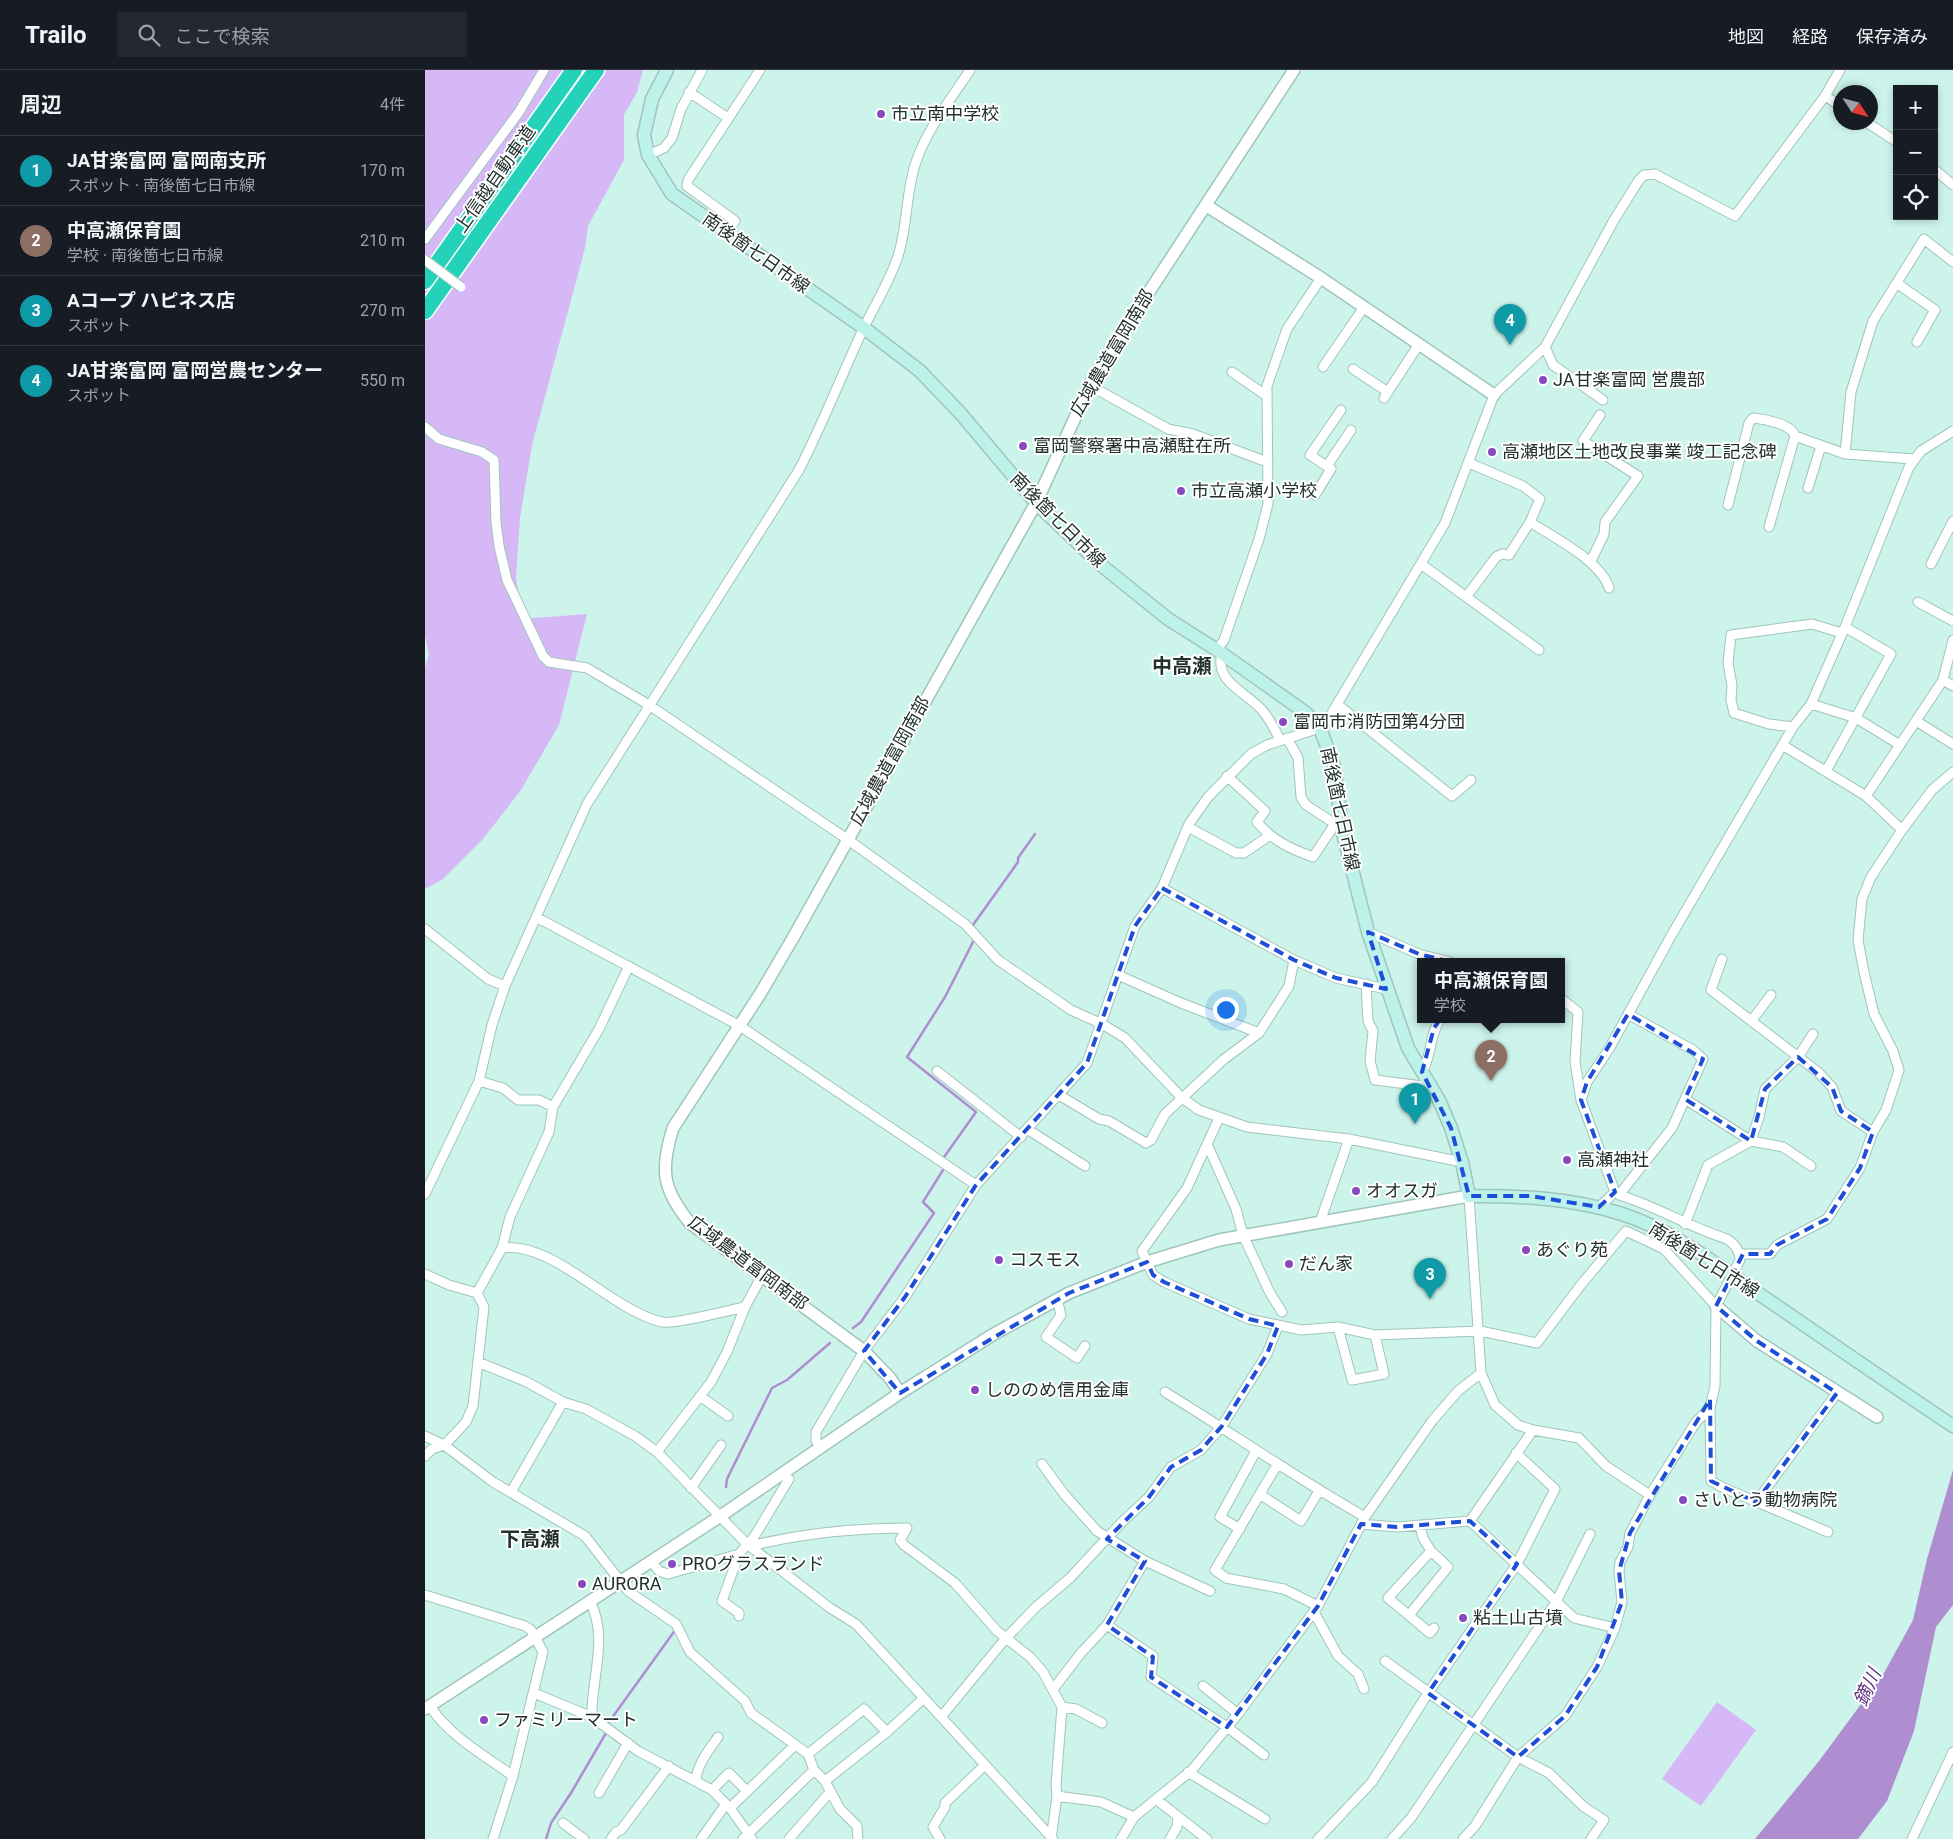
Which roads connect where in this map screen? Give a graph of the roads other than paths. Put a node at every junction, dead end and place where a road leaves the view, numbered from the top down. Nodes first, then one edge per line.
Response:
1 (544, 70) edge
2 (574, 70) edge
3 (597, 70) edge
4 (667, 70) edge
5 (702, 70) edge
6 (760, 70) edge
7 (970, 70) edge
8 (1294, 70) edge
9 (1840, 70) edge
10 (689, 92) junction
11 (1825, 96) junction
12 (1833, 101) edge
13 (728, 118) junction
14 (1878, 130) edge
15 (1893, 139) edge
16 (647, 155) junction
17 (1938, 172) edge
18 (1953, 184) edge
19 (1207, 206) junction
20 (726, 233) junction
21 (425, 239) edge
22 (425, 260) edge
23 (1953, 262) edge
24 (1321, 278) junction
25 (425, 281) edge
26 (1898, 284) junction
27 (461, 287) dead end
28 (1364, 307) junction
29 (425, 310) edge
30 (864, 328) junction
31 (1917, 342) dead end
32 (1419, 344) junction
33 (1545, 347) junction
34 (1323, 367) dead end
35 (1353, 369) dead end
36 (1232, 372) dead end
37 (1089, 385) junction
38 (1494, 395) junction
39 (1267, 396) junction
40 (1603, 400) dead end
41 (1341, 410) dead end
42 (1600, 415) dead end
43 (425, 427) edge
44 (1351, 430) dead end
45 (1953, 431) edge
46 (1795, 436) junction
47 (1821, 446) junction
48 (1845, 454) junction
49 (1915, 459) junction
50 (1267, 462) junction
51 (1469, 463) junction
52 (1327, 466) junction
53 (1809, 488) dead end
54 (1315, 495) dead end
55 (1036, 503) junction
56 (1728, 505) dead end
57 (1953, 521) edge
58 (1529, 522) junction
59 (1769, 527) dead end
60 (1591, 561) junction
61 (1421, 564) junction
62 (1931, 564) dead end
63 (1609, 588) dead end
64 (1466, 597) junction
65 (1918, 602) dead end
66 (1953, 621) edge
67 (1844, 630) junction
68 (1953, 640) edge
69 (1539, 650) dead end
70 (1220, 651) junction
71 (1943, 680) junction
72 (1953, 686) edge
73 (1337, 704) junction
74 (1811, 704) junction
75 (649, 705) junction
76 (1856, 718) junction
77 (1916, 720) junction
78 (1793, 727) junction
79 (1320, 728) junction
80 (1284, 739) junction
81 (1953, 744) edge
82 (1900, 745) junction
83 (1784, 746) junction
84 (1826, 771) junction
85 (1953, 772) edge
86 (1227, 776) junction
87 (1471, 780) dead end
88 (1866, 796) junction
89 (1339, 826) junction
90 (1188, 827) junction
91 (1902, 830) junction
92 (1269, 836) junction
93 (847, 839) junction
94 (1161, 888) junction
95 (536, 917) junction
96 (425, 929) edge
97 (1368, 932) junction
98 (1435, 958) edge
99 (1722, 959) dead end
100 (1294, 960) junction
101 (629, 966) junction
102 (1119, 975) junction
103 (1366, 984) junction
104 (505, 986) junction
105 (1386, 989) junction
106 (1771, 995) dead end
107 (1565, 1002) edge
108 (1628, 1014) junction
109 (1752, 1020) junction
110 (1438, 1023) edge
111 (1102, 1024) junction
112 (740, 1026) junction
113 (1259, 1033) junction
114 (1813, 1034) dead end
115 (1798, 1057) junction
116 (937, 1071) dead end
117 (1422, 1072) junction
118 (479, 1081) junction
119 (1431, 1087) junction
120 (1059, 1095) junction
121 (1182, 1098) junction
122 (1685, 1099) junction
123 (1581, 1100) junction
124 (553, 1107) junction
125 (1219, 1118) junction
126 (1027, 1129) junction
127 (1873, 1132) junction
128 (1021, 1137) junction
129 (1349, 1139) junction
130 (1751, 1141) junction
131 (1207, 1144) junction
132 (1462, 1162) junction
133 (1085, 1166) dead end
134 (1811, 1166) dead end
135 (976, 1185) junction
136 (1617, 1193) junction
137 (425, 1194) edge
138 (1469, 1196) junction
139 (1599, 1207) junction
140 (1320, 1222) junction
141 (1685, 1224) junction
142 (1243, 1235) junction
143 (502, 1248) junction
144 (1740, 1254) junction
145 (1147, 1262) junction
146 (425, 1274) edge
147 (763, 1274) junction
148 (1732, 1275) junction
149 (477, 1293) junction
150 (1057, 1300) junction
151 (1716, 1306) junction
152 (745, 1307) junction
153 (1282, 1312) dead end
154 (1278, 1326) junction
155 (1338, 1327) junction
156 (1480, 1331) junction
157 (1375, 1335) junction
158 (1085, 1346) dead end
159 (864, 1350) junction
160 (478, 1362) junction
161 (1481, 1373) junction
162 (1165, 1392) dead end
163 (900, 1393) junction
164 (1837, 1393) junction
165 (700, 1396) junction
166 (563, 1402) junction
167 (1710, 1408) junction
168 (729, 1416) dead end
169 (1877, 1417) dead end
170 (1221, 1426) junction
171 (1953, 1426) edge
172 (1533, 1430) junction
173 (425, 1436) edge
174 (816, 1441) dead end
175 (444, 1445) junction
176 (721, 1445) dead end
177 (1256, 1451) junction
178 (657, 1452) junction
179 (1517, 1453) junction
180 (425, 1456) edge
181 (1042, 1464) dead end
182 (1277, 1465) junction
183 (789, 1479) dead end
184 (691, 1488) junction
185 (1319, 1491) junction
186 (511, 1492) junction
187 (1261, 1495) junction
188 (1650, 1495) junction
189 (1756, 1502) junction
190 (719, 1518) junction
191 (1363, 1521) junction
192 (1470, 1521) junction
193 (1420, 1526) junction
194 (1240, 1529) junction
195 (1828, 1532) dead end
196 (1590, 1534) dead end
197 (1107, 1539) junction
198 (749, 1545) junction
199 (1431, 1551) junction
200 (739, 1554) junction
201 (1145, 1561) junction
202 (651, 1562) junction
203 (1517, 1564) junction
204 (620, 1581) junction
205 (1210, 1591) dead end
206 (425, 1595) edge
207 (590, 1601) junction
208 (1556, 1602) junction
209 (1316, 1609) junction
210 (1409, 1615) junction
211 (739, 1616) dead end
212 (1107, 1625) junction
213 (1434, 1628) dead end
214 (1615, 1628) junction
215 (535, 1637) junction
216 (1006, 1638) junction
217 (1385, 1661) dead end
218 (1203, 1686) dead end
219 (1053, 1688) junction
220 (1364, 1689) dead end
221 (534, 1693) junction
222 (1428, 1693) junction
223 (924, 1698) junction
224 (1062, 1707) junction
225 (427, 1708) edge
226 (1238, 1714) junction
227 (592, 1717) junction
228 (941, 1717) junction
229 (1101, 1723) dead end
230 (1474, 1726) junction
231 (1227, 1727) junction
232 (887, 1732) junction
233 (718, 1737) dead end
234 (628, 1743) junction
235 (795, 1745) junction
236 (1953, 1752) edge
237 (808, 1754) junction
238 (1264, 1755) dead end
239 (1518, 1757) junction
240 (985, 1765) junction
241 (669, 1766) junction
242 (814, 1770) junction
243 (1188, 1772) junction
244 (513, 1776) junction
245 (696, 1781) junction
246 (825, 1781) junction
247 (712, 1790) junction
248 (747, 1791) junction
249 (830, 1792) junction
250 (599, 1793) dead end
251 (1057, 1796) junction
252 (1157, 1800) junction
253 (728, 1806) junction
254 (1134, 1817) junction
255 (1179, 1817) junction
256 (1265, 1818) dead end
257 (563, 1823) dead end
258 (748, 1836) edge
259 (1322, 1838) edge
260 (493, 1839) edge
261 (584, 1839) edge
262 (611, 1839) edge
263 (701, 1839) edge
264 (789, 1839) edge
265 (858, 1839) edge
266 (940, 1839) edge
267 (1052, 1839) edge
268 (1121, 1839) edge
269 (1170, 1839) edge
270 (1207, 1839) edge
271 (1392, 1839) edge
272 (1463, 1839) edge
273 (1591, 1839) edge
274 (1912, 1839) edge

1 - 21 street
2 - 25 highway, 上信越自動車道
3 - 29 highway, 上信越自動車道
4 - 16 main road, 南後箇七日市線
5 - 10 street
6 - 13 street
7 - 30 street
8 - 19 street, 広域農道富岡南部
9 - 11 street
10 - 13 street
10 - 16 street
11 - 12 street
11 - 33 street
13 - 20 street
14 - 15 street
16 - 20 main road, 南後箇七日市線
17 - 18 street
19 - 24 street
19 - 37 street, 広域農道富岡南部
20 - 30 main road, 南後箇七日市線
22 - 27 street, bridge
23 - 26 street
24 - 28 street
24 - 39 street
26 - 31 street
26 - 48 street
28 - 32 street
28 - 34 street
30 - 55 main road, 南後箇七日市線
30 - 75 street
32 - 35 street
32 - 38 street
33 - 38 street
33 - 40 street
36 - 39 street
37 - 50 street
37 - 55 street, 広域農道富岡南部
38 - 51 street
39 - 50 street
41 - 52 street
42 - 60 street
43 - 75 street
44 - 52 street
45 - 49 street
46 - 47 street
46 - 56 street
46 - 59 street
47 - 48 street
47 - 53 street
48 - 49 street
49 - 67 street
50 - 70 street
51 - 58 street
51 - 61 street
52 - 54 street
55 - 70 main road, 南後箇七日市線
55 - 93 street, 広域農道富岡南部
57 - 62 street
58 - 60 street
58 - 64 street
60 - 63 street
61 - 64 street
61 - 73 street
64 - 69 street
65 - 66 street
67 - 74 street
67 - 76 street
67 - 78 street
68 - 71 street
70 - 79 main road, 南後箇七日市線
70 - 80 street
71 - 72 street
71 - 77 street
73 - 79 street
73 - 87 street
74 - 76 street
74 - 78 street
75 - 93 street
75 - 95 street
76 - 82 street
76 - 84 street
77 - 81 street
77 - 82 street
78 - 83 street
79 - 80 street
79 - 89 main road, 南後箇七日市線
80 - 86 street
80 - 89 street
82 - 88 street
83 - 84 street
83 - 108 street
84 - 88 street
85 - 91 street
86 - 90 street
86 - 92 street
88 - 91 street
89 - 92 street
89 - 97 main road, 南後箇七日市線
90 - 92 street
90 - 94 street
91 - 127 street
93 - 111 street
93 - 112 street, 広域農道富岡南部
94 - 100 street
94 - 102 street
95 - 101 street
95 - 104 street
96 - 104 street
97 - 98 street
97 - 105 main road, 南後箇七日市線
99 - 109 street
100 - 103 street
100 - 113 street
101 - 112 street
101 - 124 street
102 - 111 street
102 - 113 street
103 - 105 street
103 - 119 street
104 - 118 street
105 - 117 main road, 南後箇七日市線
106 - 109 street
107 - 123 street
108 - 122 street
108 - 123 street
109 - 115 street
110 - 117 street
111 - 120 street
111 - 121 street
112 - 135 street
112 - 147 street, 広域農道富岡南部
113 - 121 street
114 - 115 street
115 - 127 street
115 - 130 street
116 - 128 street
117 - 119 main road, 南後箇七日市線
118 - 124 street
118 - 137 street
119 - 132 main road, 南後箇七日市線
120 - 121 street
120 - 126 street
121 - 125 street
122 - 130 street
122 - 136 street
123 - 136 street
124 - 143 street
125 - 129 street
125 - 131 street
126 - 128 street
126 - 133 street
127 - 144 street
128 - 135 street
129 - 132 street
129 - 140 street
130 - 134 street
130 - 141 street
131 - 142 street
131 - 145 street
132 - 138 main road, 南後箇七日市線
135 - 159 street
136 - 139 street
136 - 141 street
138 - 139 main road, 南後箇七日市線
138 - 140 street
138 - 156 street
139 - 148 main road, 南後箇七日市線
140 - 142 street
141 - 144 street
142 - 145 street
142 - 153 street
143 - 149 street
143 - 152 street
144 - 148 street
145 - 150 street
145 - 154 street
146 - 149 street
147 - 152 street
147 - 159 street, 広域農道富岡南部
148 - 151 street
148 - 171 main road, 南後箇七日市線
149 - 160 street
150 - 158 street
150 - 163 street
151 - 156 street
151 - 164 street
151 - 167 street
152 - 165 street
154 - 155 street
154 - 170 street
155 - 157 street
155 - 157 street
156 - 157 street
156 - 161 street
159 - 163 street, 広域農道富岡南部
159 - 174 street
160 - 166 street
160 - 175 street
161 - 172 street
161 - 191 street
162 - 170 street
163 - 190 street
164 - 169 street
164 - 189 street
165 - 168 street
165 - 178 street
166 - 178 street
166 - 186 street
167 - 188 street
167 - 189 street
170 - 177 street
170 - 197 street
172 - 179 street
172 - 188 street
173 - 175 street
175 - 180 street
175 - 186 street
176 - 184 street
177 - 182 street
177 - 194 street
178 - 184 street
179 - 192 street
179 - 203 street
181 - 197 street
182 - 185 street
182 - 187 street
183 - 198 street
184 - 190 street
185 - 187 street
185 - 191 street
186 - 204 street
187 - 194 street
188 - 214 street
189 - 195 street
190 - 198 street
190 - 202 street
191 - 193 street
191 - 209 street
192 - 193 street
192 - 203 street
193 - 199 street
194 - 209 street
196 - 208 street
197 - 201 street
197 - 216 street
198 - 200 street
198 - 216 street
198 - 223 street
199 - 210 street
199 - 210 street
200 - 202 street
200 - 211 street
201 - 205 street
201 - 212 street
202 - 204 street
203 - 208 street
203 - 222 street
204 - 207 street
204 - 235 street
206 - 215 street
207 - 215 street
207 - 227 street
208 - 214 street
208 - 230 street
209 - 220 street
209 - 226 street
210 - 213 street
212 - 219 street
212 - 231 street
214 - 239 street
215 - 221 street
215 - 225 street
216 - 219 street
216 - 228 street
217 - 222 street
218 - 226 street
219 - 224 street
221 - 227 street
221 - 244 street
222 - 230 street
222 - 259 street
223 - 228 street
223 - 232 street
224 - 229 street
224 - 251 street
225 - 244 street
226 - 231 street
227 - 234 street
228 - 240 street
230 - 239 street
230 - 271 street
231 - 238 street
231 - 243 street
232 - 237 street
232 - 246 street
233 - 245 street
234 - 241 street
234 - 250 street
235 - 237 street
235 - 248 street
236 - 274 street
237 - 242 street
239 - 272 street
239 - 273 street
240 - 266 street
240 - 267 street
241 - 245 street
241 - 262 street
242 - 246 street
242 - 258 street
243 - 252 street
243 - 256 street
244 - 260 street
245 - 247 street
246 - 249 street
247 - 248 street
247 - 253 street
248 - 253 street
249 - 264 street
249 - 265 street
251 - 254 street
251 - 267 street
252 - 254 street
252 - 255 street
253 - 258 street
253 - 263 street
254 - 268 street
255 - 269 street
255 - 270 street
257 - 261 street

